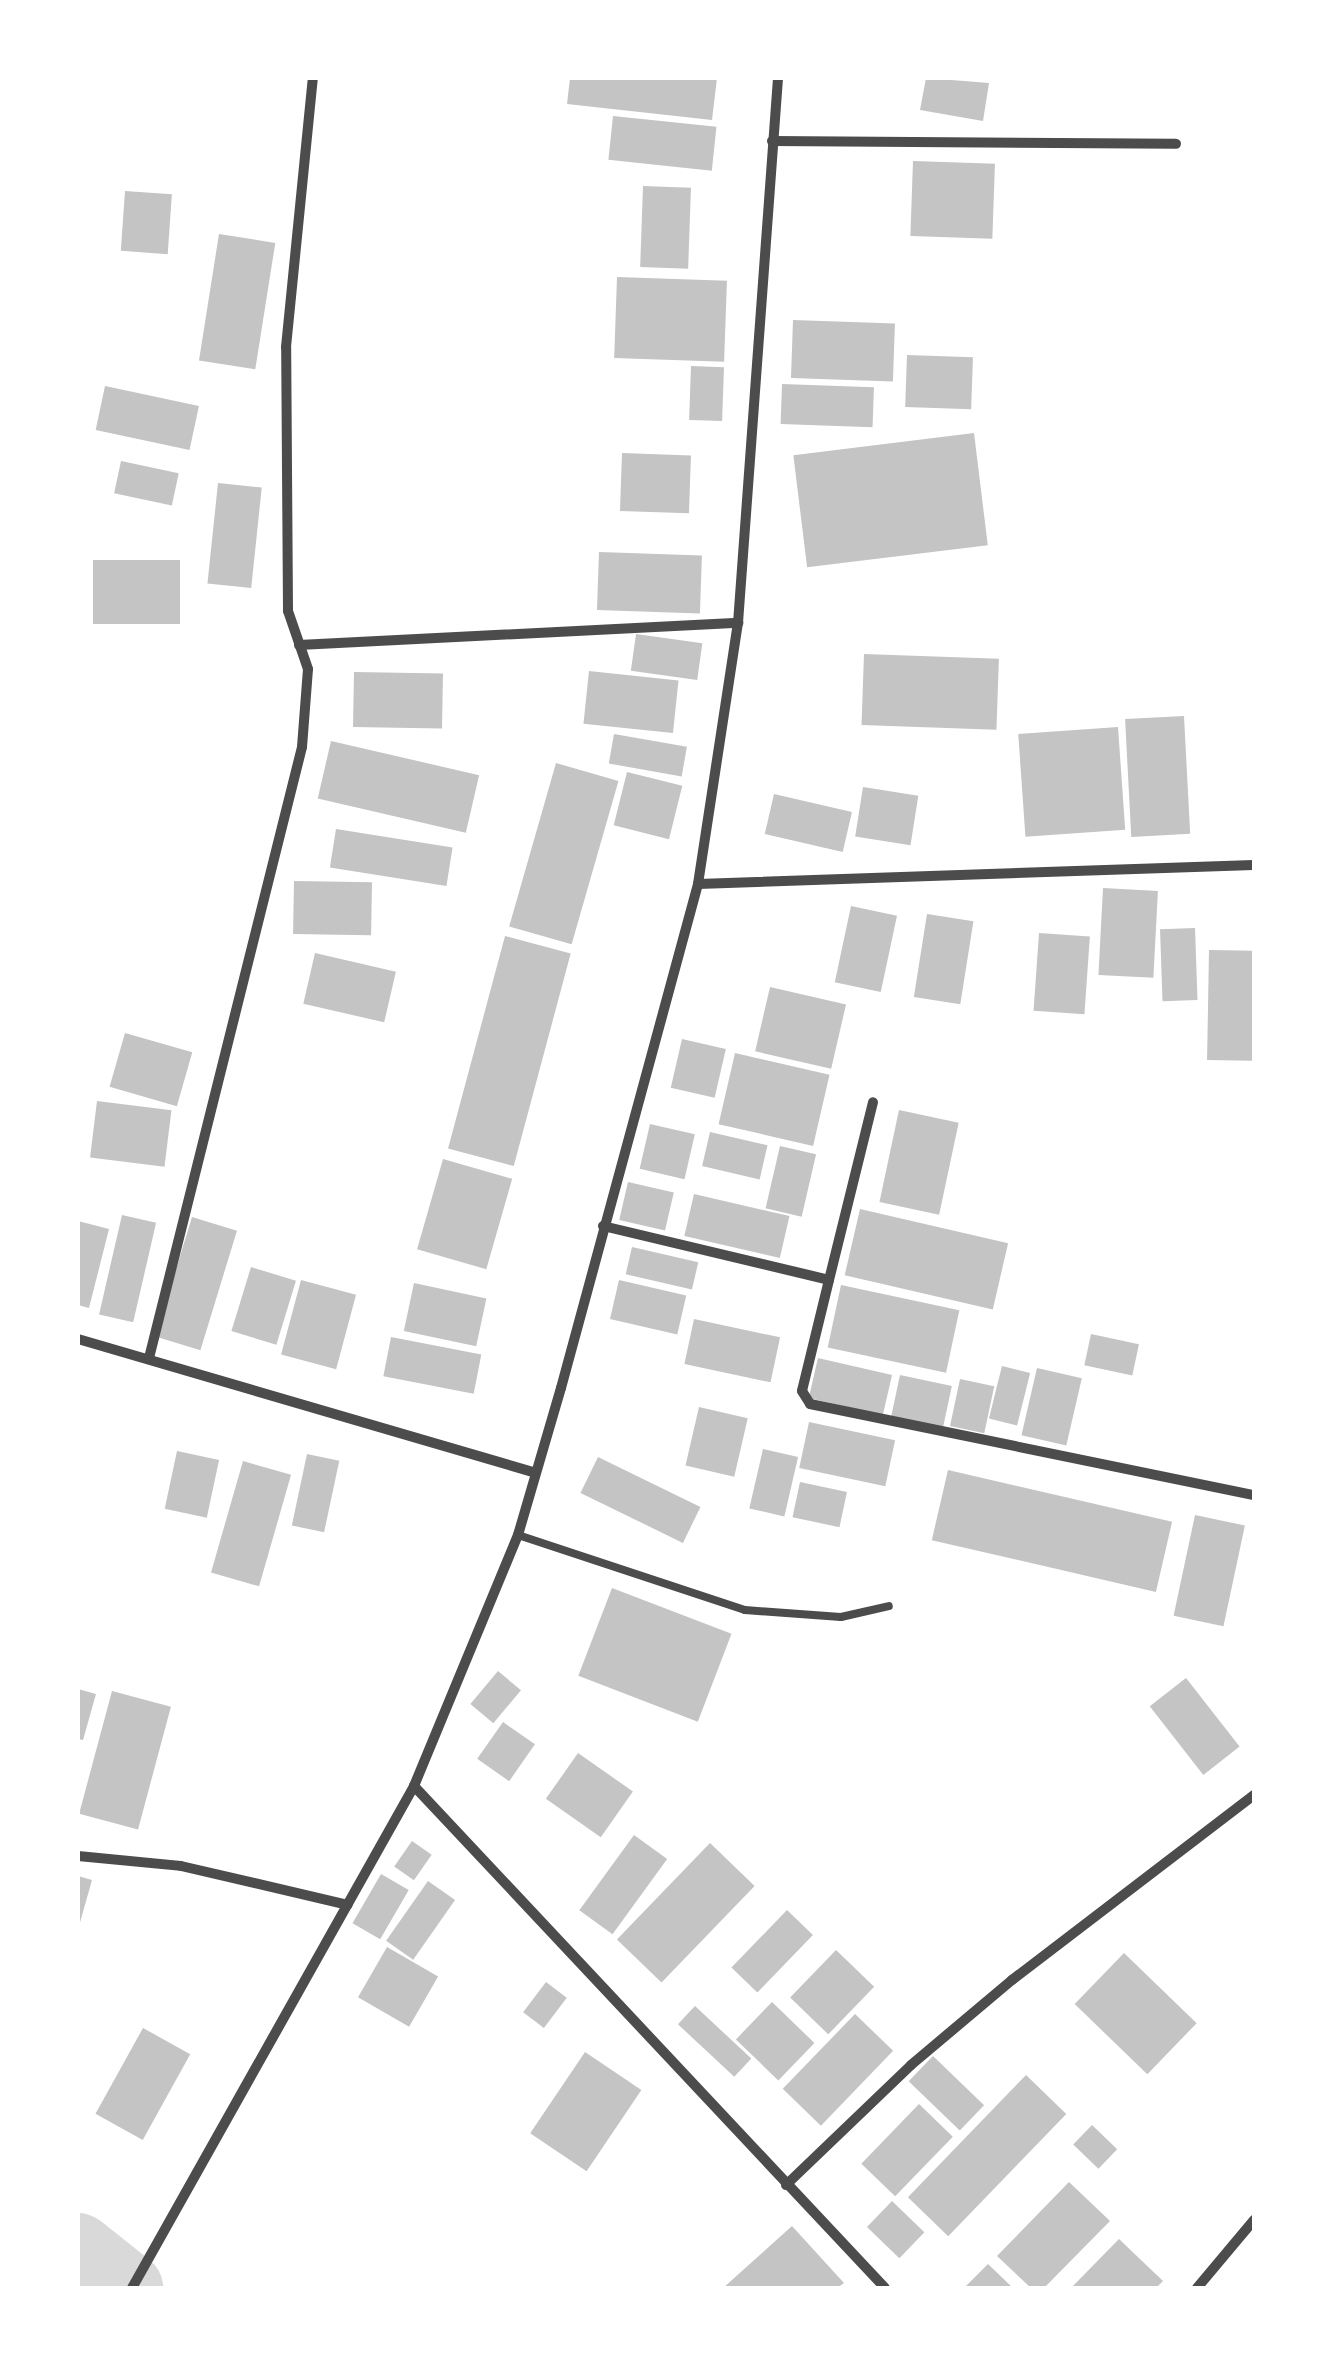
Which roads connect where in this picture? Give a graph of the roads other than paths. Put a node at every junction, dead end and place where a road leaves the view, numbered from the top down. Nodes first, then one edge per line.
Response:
1 (313, 78) edge
2 (778, 78) edge
3 (772, 141) junction
4 (1176, 144) dead end
5 (738, 623) junction
6 (300, 645) junction
7 (1254, 864) edge
8 (698, 884) junction
9 (873, 1102) dead end
10 (604, 1226) junction
11 (829, 1280) junction
12 (78, 1339) edge
13 (149, 1358) junction
14 (535, 1472) junction
15 (1254, 1495) edge
16 (518, 1535) junction
17 (889, 1606) dead end
18 (414, 1786) junction
19 (1254, 1795) edge
20 (78, 1856) edge
21 (348, 1905) junction
22 (786, 2185) junction
23 (1254, 2220) edge
24 (132, 2288) edge
25 (885, 2288) edge
26 (1197, 2288) edge

1 - 6 street
2 - 3 street
3 - 4 street
3 - 5 street
5 - 6 street
5 - 8 street
6 - 13 street
7 - 8 street
8 - 10 street
9 - 11 street
10 - 11 street
10 - 14 street
11 - 15 street
12 - 13 street
13 - 14 street
14 - 16 street
16 - 17 lane
16 - 18 street
18 - 21 street
18 - 22 street
19 - 22 street
20 - 21 street
21 - 24 street
22 - 25 street
23 - 26 street

